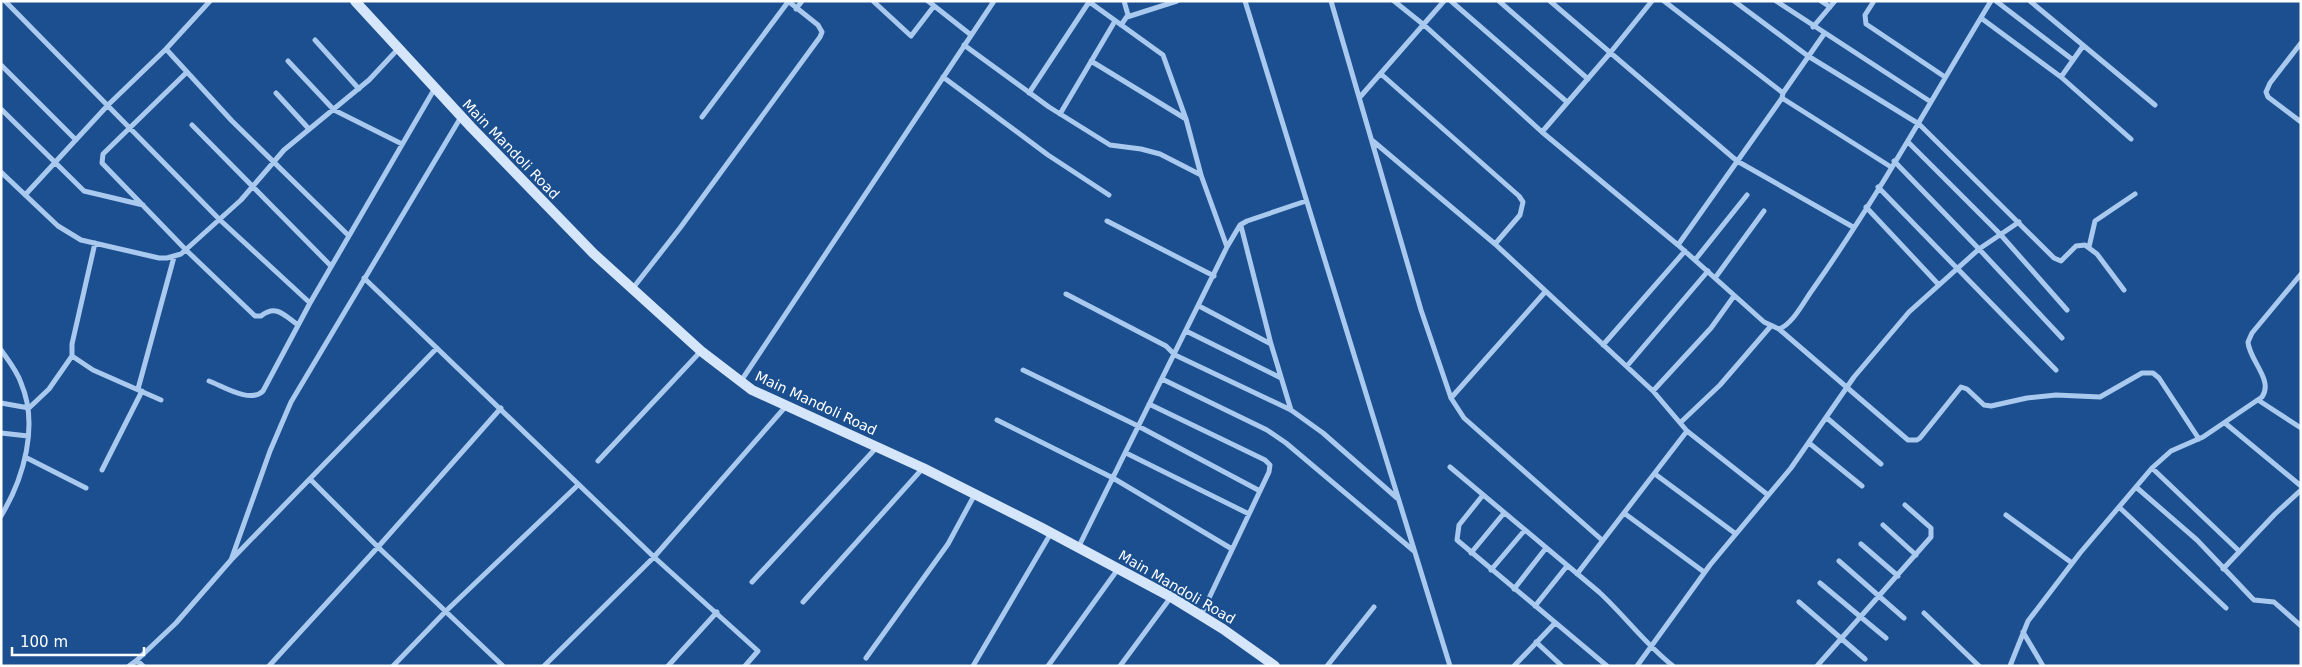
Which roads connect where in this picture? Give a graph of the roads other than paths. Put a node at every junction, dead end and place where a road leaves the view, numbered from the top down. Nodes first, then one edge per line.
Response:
1 (5, 1) edge
2 (210, 1) edge
3 (355, 1) edge
4 (802, 1) edge
5 (873, 1) edge
6 (928, 1) edge
7 (1124, 1) edge
8 (1177, 1) edge
9 (1244, 1) edge
10 (1331, 1) edge
11 (1394, 1) edge
12 (1444, 1) edge
13 (1451, 1) edge
14 (1499, 1) edge
15 (1550, 1) edge
16 (1652, 1) edge
17 (1664, 1) edge
18 (1734, 1) edge
19 (1776, 1) edge
20 (1821, 1) edge
21 (1835, 1) edge
22 (1874, 1) edge
23 (1996, 1) edge
24 (2030, 1) edge
25 (788, 2) edge
26 (992, 2) edge
27 (1088, 2) edge
28 (1989, 2) edge
29 (934, 6) junction
30 (796, 8) junction
31 (1830, 8) junction
32 (1127, 17) junction
33 (1981, 18) junction
34 (1115, 20) junction
35 (1121, 25) junction
36 (1424, 25) junction
37 (1813, 27) junction
38 (971, 34) junction
39 (1824, 34) junction
40 (315, 40) dead end
41 (2301, 42) edge
42 (964, 45) junction
43 (2083, 46) junction
44 (166, 49) junction
45 (398, 49) junction
46 (1610, 54) junction
47 (1808, 56) junction
48 (2073, 60) junction
49 (288, 61) dead end
50 (1091, 61) junction
51 (1, 65) edge
52 (187, 72) junction
53 (1381, 74) junction
54 (1945, 77) junction
55 (2061, 77) junction
56 (943, 78) junction
57 (1588, 79) junction
58 (435, 88) junction
59 (359, 89) junction
60 (1029, 93) junction
61 (276, 94) dead end
62 (1783, 96) junction
63 (1360, 97) junction
64 (1568, 102) junction
65 (1931, 102) junction
66 (108, 105) junction
67 (2155, 105) dead end
68 (1, 109) edge
69 (334, 110) junction
70 (1060, 114) junction
71 (461, 117) junction
72 (702, 117) dead end
73 (1186, 119) junction
74 (2301, 122) edge
75 (1919, 124) junction
76 (192, 125) dead end
77 (131, 127) junction
78 (309, 129) junction
79 (1542, 132) junction
80 (2131, 139) dead end
81 (76, 140) junction
82 (1372, 141) junction
83 (1908, 142) junction
84 (402, 144) junction
85 (56, 161) junction
86 (1737, 161) junction
87 (1894, 161) junction
88 (273, 163) junction
89 (1891, 167) junction
90 (1, 172) edge
91 (1201, 175) junction
92 (252, 187) junction
93 (1878, 187) junction
94 (2135, 194) dead end
95 (1109, 195) dead end
96 (25, 196) junction
97 (1747, 196) dead end
98 (1306, 201) junction
99 (143, 205) junction
100 (1866, 207) junction
101 (1764, 211) dead end
102 (220, 220) junction
103 (1107, 221) dead end
104 (2019, 222) junction
105 (1240, 226) junction
106 (1853, 227) junction
107 (2000, 234) junction
108 (348, 235) junction
109 (95, 244) junction
110 (1495, 244) junction
111 (1678, 245) junction
112 (1226, 247) junction
113 (2089, 247) junction
114 (1979, 249) junction
115 (186, 250) junction
116 (1685, 251) junction
117 (174, 257) junction
118 (1695, 260) junction
119 (330, 266) junction
120 (1957, 269) junction
121 (1708, 272) junction
122 (2301, 274) edge
123 (1214, 276) junction
124 (364, 278) junction
125 (1715, 278) junction
126 (1939, 285) junction
127 (633, 288) junction
128 (2124, 290) dead end
129 (1545, 292) junction
130 (1066, 294) dead end
131 (1734, 296) junction
132 (310, 303) junction
133 (1199, 306) junction
134 (2067, 310) dead end
135 (298, 325) junction
136 (1770, 327) junction
137 (1779, 329) junction
138 (1186, 331) junction
139 (2062, 338) dead end
140 (1271, 344) junction
141 (1603, 345) junction
142 (437, 348) junction
143 (1, 350) edge
144 (701, 351) junction
145 (1175, 355) junction
146 (72, 356) junction
147 (1627, 366) junction
148 (1023, 370) dead end
149 (2056, 370) dead end
150 (1281, 378) junction
151 (1162, 379) junction
152 (209, 381) dead end
153 (740, 381) junction
154 (1847, 388) junction
155 (140, 390) junction
156 (1653, 391) junction
157 (1451, 398) junction
158 (161, 400) dead end
159 (2258, 400) junction
160 (1, 403) edge
161 (1148, 404) junction
162 (787, 405) junction
163 (29, 408) junction
164 (501, 408) junction
165 (1291, 410) junction
166 (1827, 418) junction
167 (997, 420) dead end
168 (1681, 422) junction
169 (2225, 423) junction
170 (1138, 426) junction
171 (2301, 428) edge
172 (1687, 431) junction
173 (1, 432) edge
174 (28, 436) junction
175 (2199, 438) junction
176 (1810, 443) junction
177 (877, 447) junction
178 (1126, 453) junction
179 (25, 457) junction
180 (598, 461) dead end
181 (1881, 464) dead end
182 (1450, 467) dead end
183 (923, 468) junction
184 (2152, 468) junction
185 (102, 470) dead end
186 (1655, 474) junction
187 (1114, 478) junction
188 (311, 480) junction
189 (578, 485) junction
190 (1862, 486) dead end
191 (2136, 486) junction
192 (2301, 486) edge
193 (86, 488) dead end
194 (2301, 490) edge
195 (1260, 491) junction
196 (975, 494) junction
197 (1483, 495) junction
198 (1768, 495) junction
199 (1397, 498) junction
200 (1905, 505) dead end
201 (2119, 507) junction
202 (1504, 513) junction
203 (1624, 513) junction
204 (2, 514) edge
205 (1249, 514) junction
206 (2006, 515) dead end
207 (1882, 525) dead end
208 (1524, 531) junction
209 (1052, 533) junction
210 (1736, 534) junction
211 (1602, 540) junction
212 (1861, 544) dead end
213 (378, 547) junction
214 (1078, 548) junction
215 (1546, 548) junction
216 (1232, 550) junction
217 (1415, 552) junction
218 (2239, 552) junction
219 (1470, 553) junction
220 (1916, 555) junction
221 (654, 557) junction
222 (231, 560) junction
223 (1839, 562) dead end
224 (2072, 563) junction
225 (1567, 566) junction
226 (1118, 568) junction
227 (2223, 569) junction
228 (1491, 570) junction
229 (1704, 572) junction
230 (1577, 574) junction
231 (1898, 576) junction
232 (752, 582) dead end
233 (1820, 583) dead end
234 (1514, 589) junction
235 (1880, 596) junction
236 (1171, 597) junction
237 (803, 602) dead end
238 (1799, 602) dead end
239 (1535, 606) junction
240 (1374, 607) dead end
241 (2226, 608) dead end
242 (446, 611) junction
243 (717, 612) junction
244 (1924, 613) dead end
245 (1201, 615) junction
246 (1861, 616) junction
247 (1904, 618) dead end
248 (1554, 623) junction
249 (2301, 626) edge
250 (2023, 632) junction
251 (1841, 638) junction
252 (1886, 638) dead end
253 (1536, 642) junction
254 (1651, 648) junction
255 (866, 658) dead end
256 (1865, 659) dead end
257 (137, 660) junction
258 (1518, 661) junction
259 (129, 666) edge
260 (143, 666) edge
261 (269, 666) edge
262 (393, 666) edge
263 (503, 666) edge
264 (544, 666) edge
265 (668, 666) edge
266 (745, 666) edge
267 (973, 666) edge
268 (1048, 666) edge
269 (1120, 666) edge
270 (1276, 666) edge
271 (1327, 666) edge
272 (1450, 666) edge
273 (1514, 666) edge
274 (1524, 666) edge
275 (1562, 666) edge
276 (1607, 666) edge
277 (1637, 666) edge
278 (1673, 666) edge
279 (1817, 666) edge
280 (1979, 666) edge
281 (2010, 666) edge
282 (2043, 666) edge

1 - 66 street
2 - 44 street
3 - 45 street, Main Mandoli Road
4 - 30 street
5 - 29 street
6 - 29 street
7 - 32 street
8 - 32 street
9 - 98 street
10 - 63 street
11 - 36 street
12 - 36 street
13 - 64 street
14 - 57 street
15 - 46 street
16 - 46 street
17 - 62 street
18 - 47 street
19 - 37 street
20 - 31 street
21 - 31 street
22 - 54 street
23 - 48 street
24 - 43 street
25 - 30 street
25 - 72 street
26 - 38 street
27 - 34 street
27 - 60 street
28 - 33 street
29 - 38 street
30 - 127 street
31 - 37 street
32 - 35 street
33 - 54 street
33 - 55 street
34 - 35 street
34 - 50 street
35 - 73 street
36 - 53 street
36 - 79 street
37 - 39 street
38 - 42 street
39 - 47 street
39 - 65 street
40 - 59 street
41 - 74 street
42 - 56 street
42 - 60 street
43 - 48 street
43 - 67 street
44 - 52 street
44 - 66 street
45 - 58 street, Main Mandoli Road
45 - 59 street
46 - 57 street
46 - 86 street
47 - 62 street
47 - 75 street
48 - 55 street
49 - 69 street
50 - 70 street
50 - 73 street
51 - 81 street
52 - 77 street
52 - 88 street
53 - 63 street
53 - 110 street
54 - 65 street
55 - 80 street
56 - 95 street
56 - 153 street
57 - 64 street
58 - 71 street, Main Mandoli Road
58 - 84 street
59 - 69 street
60 - 70 street
61 - 78 street
62 - 86 street
62 - 89 street
63 - 82 street
64 - 79 street
65 - 75 street
66 - 77 street
66 - 81 street
68 - 85 street
69 - 78 street
69 - 84 street
70 - 91 street
71 - 124 street
71 - 127 street, Main Mandoli Road
73 - 91 street
75 - 83 street
75 - 104 street
76 - 92 street
77 - 99 street
77 - 102 street
78 - 88 street
79 - 111 street
81 - 85 street
82 - 110 street
82 - 157 street
83 - 87 street
83 - 107 street
84 - 108 street
85 - 96 street
85 - 99 street
86 - 106 street
86 - 111 street
87 - 89 street
87 - 114 street
88 - 92 street
88 - 108 street
89 - 93 street
90 - 96 street
91 - 112 street
92 - 102 street
92 - 119 street
93 - 100 street
93 - 120 street
94 - 113 street
96 - 109 street
97 - 118 street
98 - 105 street
98 - 199 street
99 - 115 street
100 - 106 street
100 - 126 street
101 - 125 street
102 - 115 street
102 - 132 street
103 - 123 street
104 - 107 street
104 - 113 street
105 - 112 street
105 - 140 street
106 - 137 street
107 - 114 street
107 - 134 street
108 - 119 street
109 - 117 street
109 - 146 street
110 - 129 street
111 - 116 street
112 - 123 street
113 - 128 street
114 - 120 street
114 - 139 street
115 - 117 street
115 - 135 street
116 - 118 street
116 - 141 street
117 - 155 street
118 - 121 street
119 - 132 street
120 - 126 street
120 - 149 street
121 - 125 street
121 - 147 street
122 - 159 street
123 - 133 street
124 - 142 street
124 - 222 street
125 - 131 street
126 - 154 street
127 - 144 street, Main Mandoli Road
129 - 141 street
129 - 157 street
130 - 145 street
131 - 136 street
131 - 156 street
132 - 135 street
133 - 138 street
133 - 140 street
135 - 152 street
136 - 137 street
136 - 168 street
137 - 154 street
138 - 145 street
138 - 150 street
140 - 150 street
141 - 147 street
142 - 164 street
142 - 188 street
143 - 163 street
144 - 153 street, Main Mandoli Road
144 - 180 street
145 - 151 street
145 - 165 street
146 - 155 street
146 - 163 street
147 - 156 street
148 - 170 street
150 - 165 street
151 - 161 street
151 - 217 street
153 - 162 street, Main Mandoli Road
154 - 166 street
154 - 175 street
155 - 158 street
155 - 185 street
156 - 168 street
157 - 211 street
159 - 169 street
159 - 171 street
160 - 163 street
161 - 170 street
161 - 195 street
162 - 177 street, Main Mandoli Road
162 - 221 street
163 - 174 street
164 - 189 street
164 - 213 street
165 - 199 street
166 - 176 street
166 - 181 street
167 - 187 street
168 - 172 street
169 - 175 street
169 - 192 street
170 - 178 street
170 - 195 street
172 - 186 street
172 - 198 street
173 - 174 street
174 - 179 street
175 - 184 street
176 - 190 street
176 - 198 street
177 - 183 street, Main Mandoli Road
177 - 232 street
178 - 187 street
178 - 205 street
179 - 193 street
179 - 204 street
182 - 197 street
183 - 196 street, Main Mandoli Road
183 - 237 street
184 - 191 street
184 - 218 street
186 - 203 street
186 - 210 street
187 - 214 street
187 - 216 street
188 - 213 street
188 - 222 street
189 - 221 street
189 - 242 street
191 - 201 street
191 - 227 street
194 - 218 street
195 - 205 street
196 - 209 street, Main Mandoli Road
196 - 255 street
197 - 202 street
197 - 219 street
198 - 210 street
199 - 217 street
200 - 220 street
201 - 224 street
201 - 241 street
202 - 208 street
202 - 219 street
203 - 211 street
203 - 229 street
205 - 216 street
206 - 224 street
207 - 220 street
208 - 215 street
208 - 228 street
209 - 214 street, Main Mandoli Road
209 - 267 street
210 - 229 street
211 - 230 street
212 - 231 street
213 - 242 street
213 - 261 street
214 - 226 street, Main Mandoli Road
215 - 225 street
215 - 234 street
216 - 245 street
217 - 272 street
218 - 227 street
219 - 228 street
220 - 231 street
221 - 243 street
221 - 264 street
222 - 257 street
223 - 235 street
224 - 250 street
225 - 230 street
225 - 239 street
226 - 236 street, Main Mandoli Road
226 - 268 street
227 - 249 street
228 - 234 street
229 - 254 street
230 - 254 street
231 - 235 street
233 - 246 street
234 - 239 street
235 - 246 street
235 - 247 street
236 - 245 street, Main Mandoli Road
236 - 269 street
238 - 251 street
239 - 248 street
240 - 271 street
242 - 262 street
242 - 263 street
243 - 265 street
243 - 266 street
244 - 280 street
245 - 270 street, Main Mandoli Road
246 - 251 street
246 - 252 street
248 - 253 street
248 - 276 street
250 - 281 street
250 - 282 street
251 - 256 street
251 - 279 street
253 - 258 street
253 - 275 street
254 - 277 street
254 - 278 street
257 - 259 street
257 - 260 street
258 - 273 street
258 - 274 street

